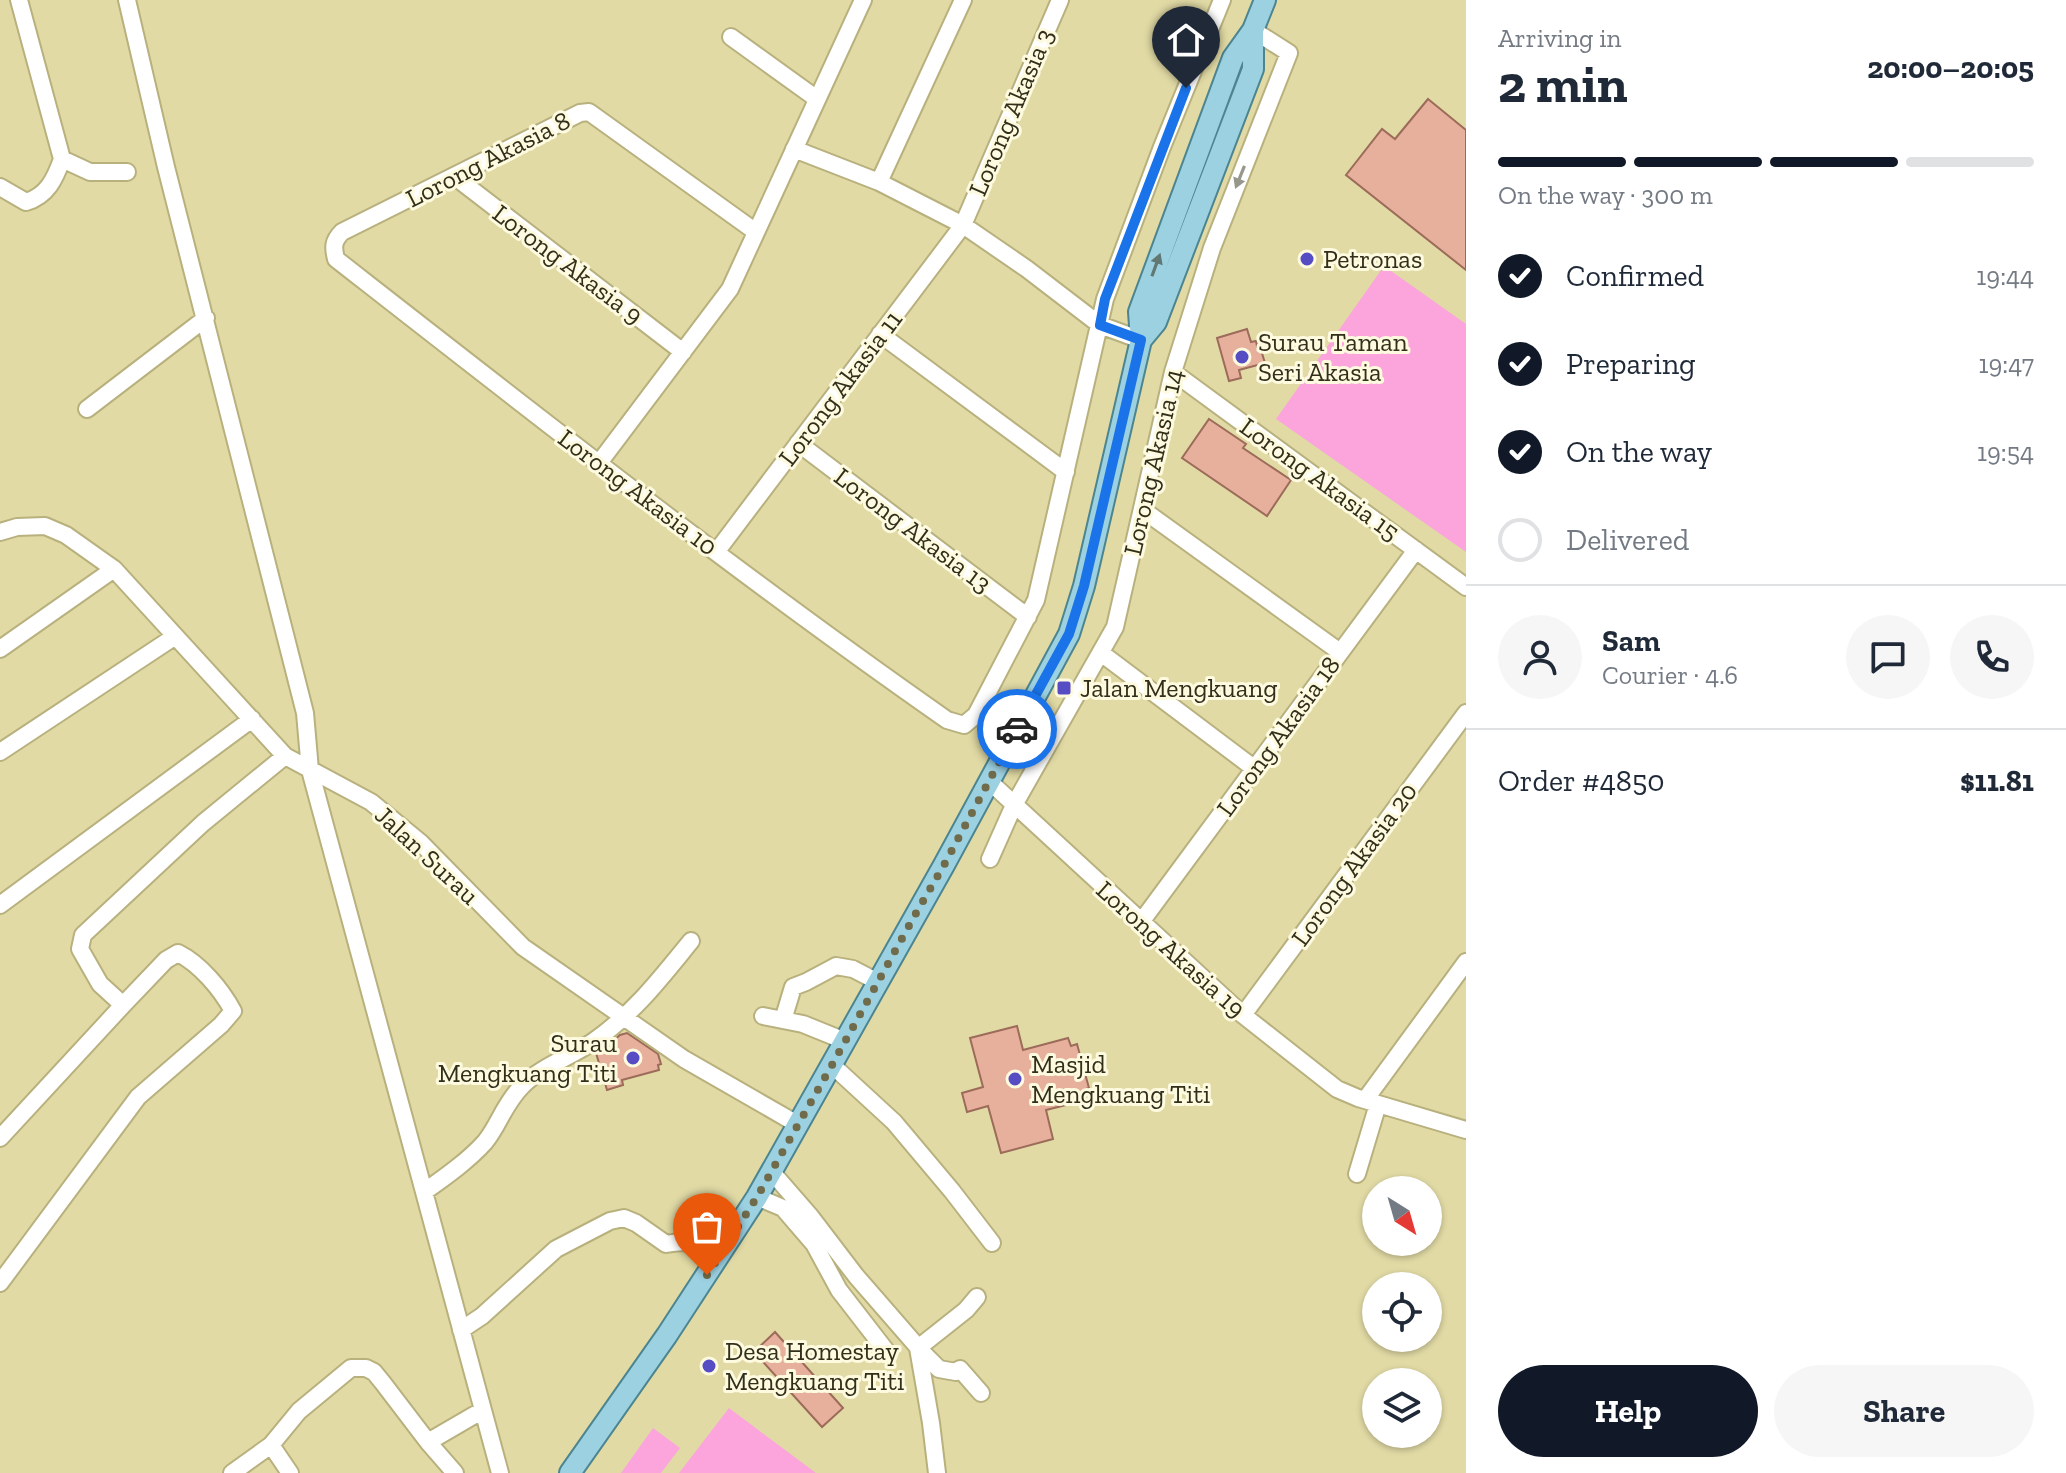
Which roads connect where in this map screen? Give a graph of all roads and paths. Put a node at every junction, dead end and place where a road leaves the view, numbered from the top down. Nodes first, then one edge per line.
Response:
1 (19, 0) edge
2 (127, 0) edge
3 (863, 0) edge
4 (963, 0) edge
5 (1060, 0) edge
6 (1222, 0) edge
7 (1265, 0) edge
8 (1253, 30) junction
9 (731, 37) dead end
10 (817, 99) junction
11 (1227, 137) junction
12 (794, 149) junction
13 (1250, 151) junction
14 (62, 159) junction
15 (127, 172) dead end
16 (454, 176) junction
17 (879, 182) junction
18 (0, 187) edge
19 (963, 225) junction
20 (756, 232) junction
21 (335, 240) joint
22 (1212, 248) junction
23 (1182, 253) junction
24 (206, 318) junction
25 (1100, 325) junction
26 (880, 334) junction
27 (1141, 340) junction
28 (683, 352) junction
29 (1173, 372) junction
30 (87, 409) dead end
31 (798, 443) junction
32 (599, 463) junction
33 (1066, 472) junction
34 (1143, 510) junction
35 (0, 532) edge
36 (1416, 550) junction
37 (717, 551) junction
38 (114, 569) junction
39 (1466, 587) edge
40 (1028, 617) junction
41 (174, 637) junction
42 (0, 649) edge
43 (1340, 652) junction
44 (1101, 653) junction
45 (1466, 713) edge
46 (252, 719) junction
47 (0, 752) edge
48 (285, 756) junction
49 (1255, 769) junction
50 (310, 770) junction
51 (990, 782) junction
52 (1014, 805) junction
53 (990, 859) dead end
54 (0, 905) edge
55 (1141, 922) junction
56 (691, 941) dead end
57 (1466, 962) edge
58 (878, 982) junction
59 (123, 1005) junction
60 (1243, 1015) junction
61 (763, 1016) dead end
62 (625, 1018) junction
63 (783, 1020) junction
64 (845, 1041) junction
65 (832, 1065) junction
66 (1372, 1102) junction
67 (797, 1124) junction
68 (1466, 1130) edge
69 (0, 1138) edge
70 (1357, 1174) dead end
71 (777, 1177) junction
72 (424, 1192) junction
73 (764, 1200) junction
74 (992, 1243) dead end
75 (721, 1253) junction
76 (856, 1276) junction
77 (0, 1283) edge
78 (839, 1290) junction
79 (977, 1297) dead end
80 (461, 1330) junction
81 (918, 1348) junction
82 (887, 1352) dead end
83 (981, 1393) dead end
84 (483, 1410) junction
85 (428, 1442) junction
86 (271, 1445) junction
87 (232, 1473) edge
88 (290, 1473) edge
89 (455, 1473) edge
90 (500, 1473) edge
91 (570, 1473) edge
92 (937, 1473) edge

1 - 14 street
2 - 24 street
3 - 10 street
4 - 17 street
5 - 19 street, Lorong Akasia 3
6 - 25 street
7 - 8 main road
8 - 11 main road
8 - 13 street, Lorong Akasia 14
27 -> 8 main road
9 - 10 street
10 - 12 street
11 - 13 street
11 - 23 main road
12 - 17 street
12 - 20 street
13 -> 22 street, Lorong Akasia 14
14 - 15 street
14 - 18 street
16 - 20 street, Lorong Akasia 8
16 - 21 street, Lorong Akasia 8
16 - 28 street, Lorong Akasia 9
17 - 19 street
19 - 25 street
19 - 26 street, Lorong Akasia 11
20 - 28 street
21 - 32 street, Lorong Akasia 10
22 - 23 street
22 - 29 street, Lorong Akasia 14
23 - 27 main road
24 - 30 street
24 - 50 street
25 - 27 street
25 - 33 street
26 - 31 street, Lorong Akasia 11
26 - 33 street
27 - 51 main road
28 - 32 street
29 - 34 street, Lorong Akasia 14
29 - 36 street, Lorong Akasia 15
31 - 37 street, Lorong Akasia 11
31 - 40 street, Lorong Akasia 13
32 - 37 street, Lorong Akasia 10
33 - 40 street
34 - 43 street
34 - 44 street, Lorong Akasia 14
35 - 38 street, Jalan Surau
36 - 39 street, Lorong Akasia 15
36 - 43 street, Lorong Akasia 18
37 - 40 street, Lorong Akasia 10
38 - 41 street, Jalan Surau
38 - 42 street
41 - 46 street, Jalan Surau
41 - 47 street
43 - 49 street, Lorong Akasia 18
44 - 49 street
44 - 52 street, Lorong Akasia 14
45 - 60 street, Lorong Akasia 20
46 - 48 street, Jalan Surau
46 - 54 street
48 - 50 street, Jalan Surau
48 - 59 street
49 - 55 street, Lorong Akasia 18
50 - 62 street, Jalan Surau
50 - 72 street
51 - 52 street, Lorong Akasia 19
51 - 58 main road
52 - 53 street, Lorong Akasia 14
52 - 55 street, Lorong Akasia 19
55 - 60 street, Lorong Akasia 19
56 - 62 street
57 - 66 street
58 - 63 street
58 - 64 main road
59 - 69 street
59 - 77 street
60 - 66 street, Lorong Akasia 19
61 - 63 street
62 - 67 street, Jalan Surau
62 - 72 street
63 - 64 street
64 - 65 main road
65 - 67 main road
65 - 74 street
66 - 68 street, Lorong Akasia 19
66 - 70 street
67 - 71 main road
71 - 73 main road
71 - 76 street
72 - 80 street
73 - 75 main road
73 - 78 street
75 - 80 street
75 - 91 main road
76 - 78 street
76 - 81 street
78 - 82 street
79 - 81 street
80 - 84 street
81 - 83 street
81 - 92 street
84 - 85 street
84 - 90 street
85 - 86 street
85 - 89 street
86 - 87 street
86 - 88 street

